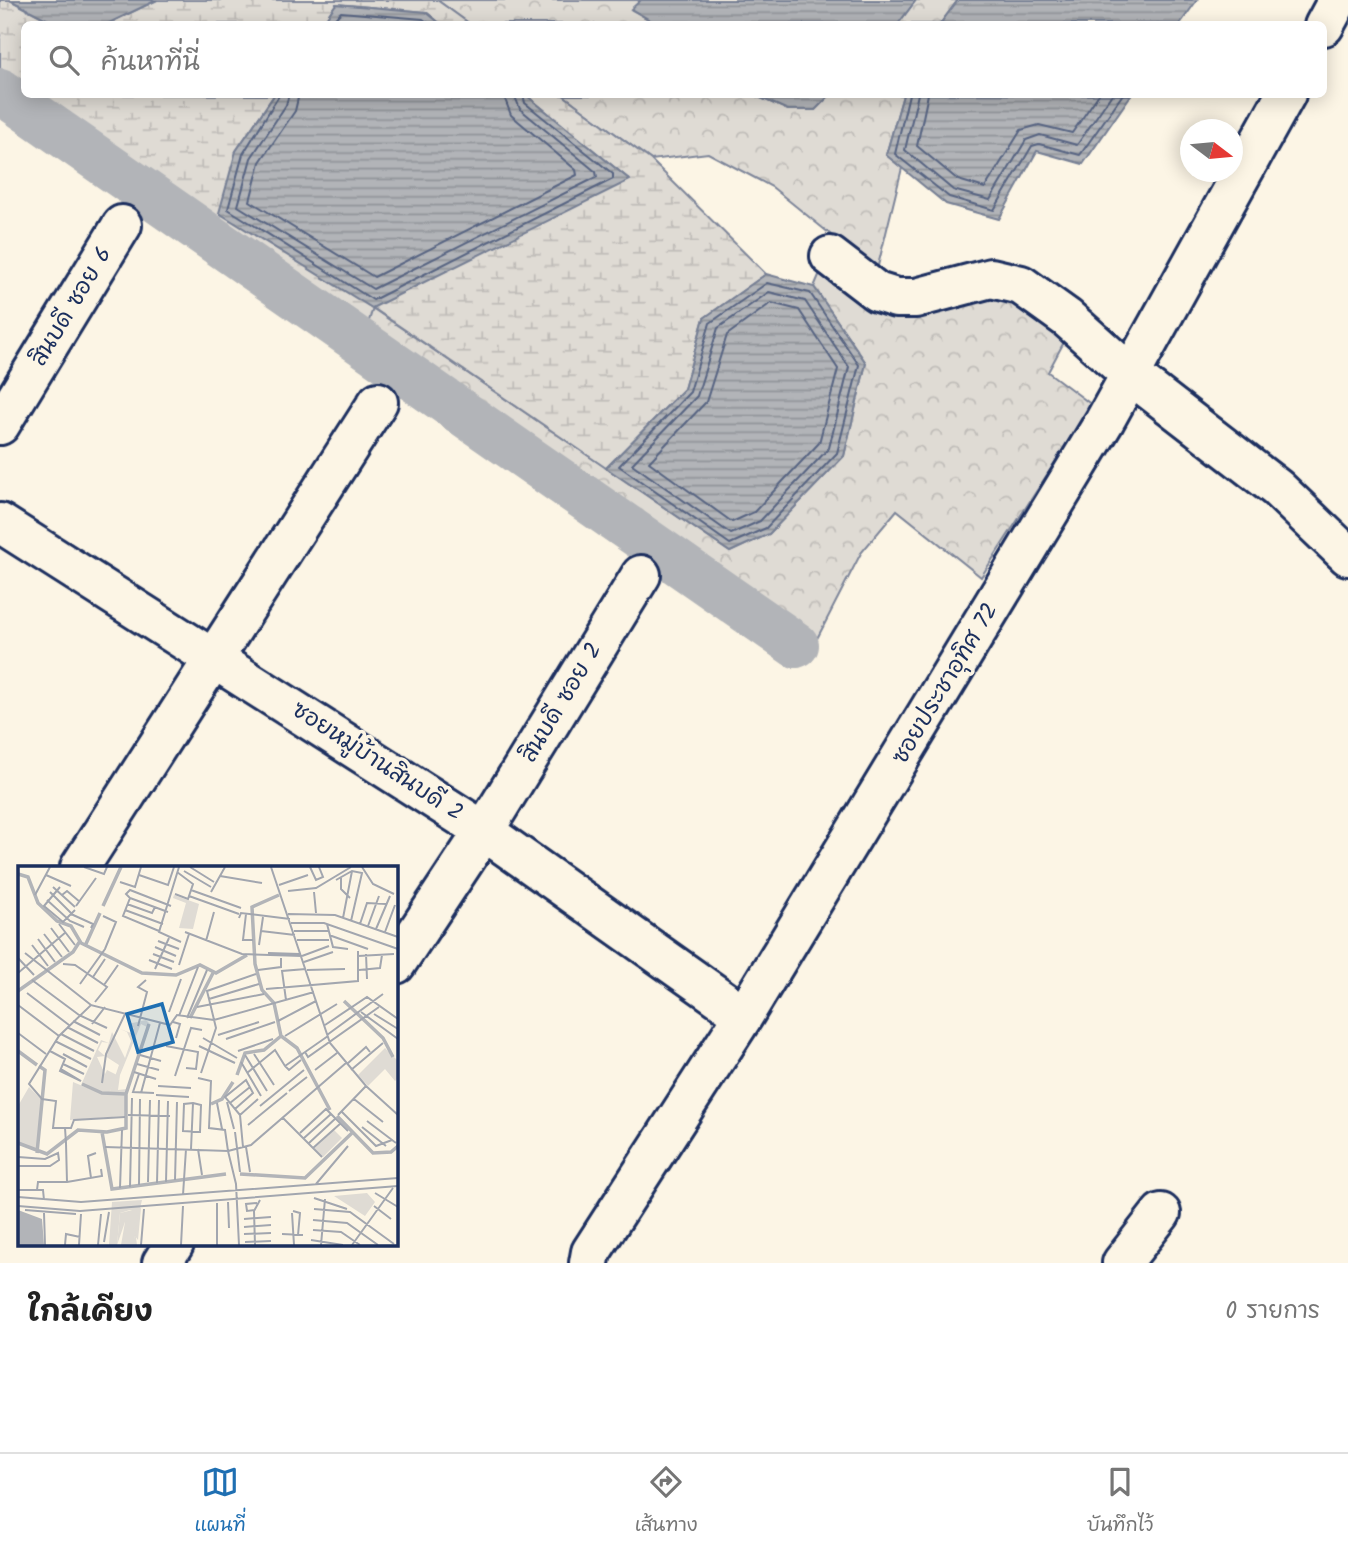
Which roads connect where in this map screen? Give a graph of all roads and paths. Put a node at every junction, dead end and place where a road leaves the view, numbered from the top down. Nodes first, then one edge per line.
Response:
1 (1338, 0) edge
2 (1327, 21) edge
3 (1284, 98) edge
4 (122, 225) dead end
5 (830, 256) dead end
6 (1132, 376) junction
7 (378, 402) dead end
8 (0, 425) edge
9 (0, 523) edge
10 (1348, 556) edge
11 (641, 575) dead end
12 (214, 657) junction
13 (484, 831) junction
14 (81, 866) edge
15 (397, 962) edge
16 (744, 1015) junction
17 (1161, 1213) dead end
18 (173, 1246) edge
19 (162, 1263) edge
20 (589, 1263) edge
21 (1122, 1263) edge

1 - 2 street
3 - 6 street, ซอยประชาอุทิศ 72
4 - 8 street, สินบดี ซอย 6
5 - 6 street
6 - 10 street
6 - 16 street, ซอยประชาอุทิศ 72
7 - 12 street
9 - 12 street, ซอยหมู่บ้านสินบดี 2
11 - 13 street, สินบดี ซอย 2
12 - 13 street, ซอยหมู่บ้านสินบดี 2
12 - 14 street
13 - 15 street, สินบดี ซอย 2
13 - 16 street, ซอยหมู่บ้านสินบดี 2
16 - 20 street, ซอยประชาอุทิศ 72
17 - 21 street
18 - 19 street

